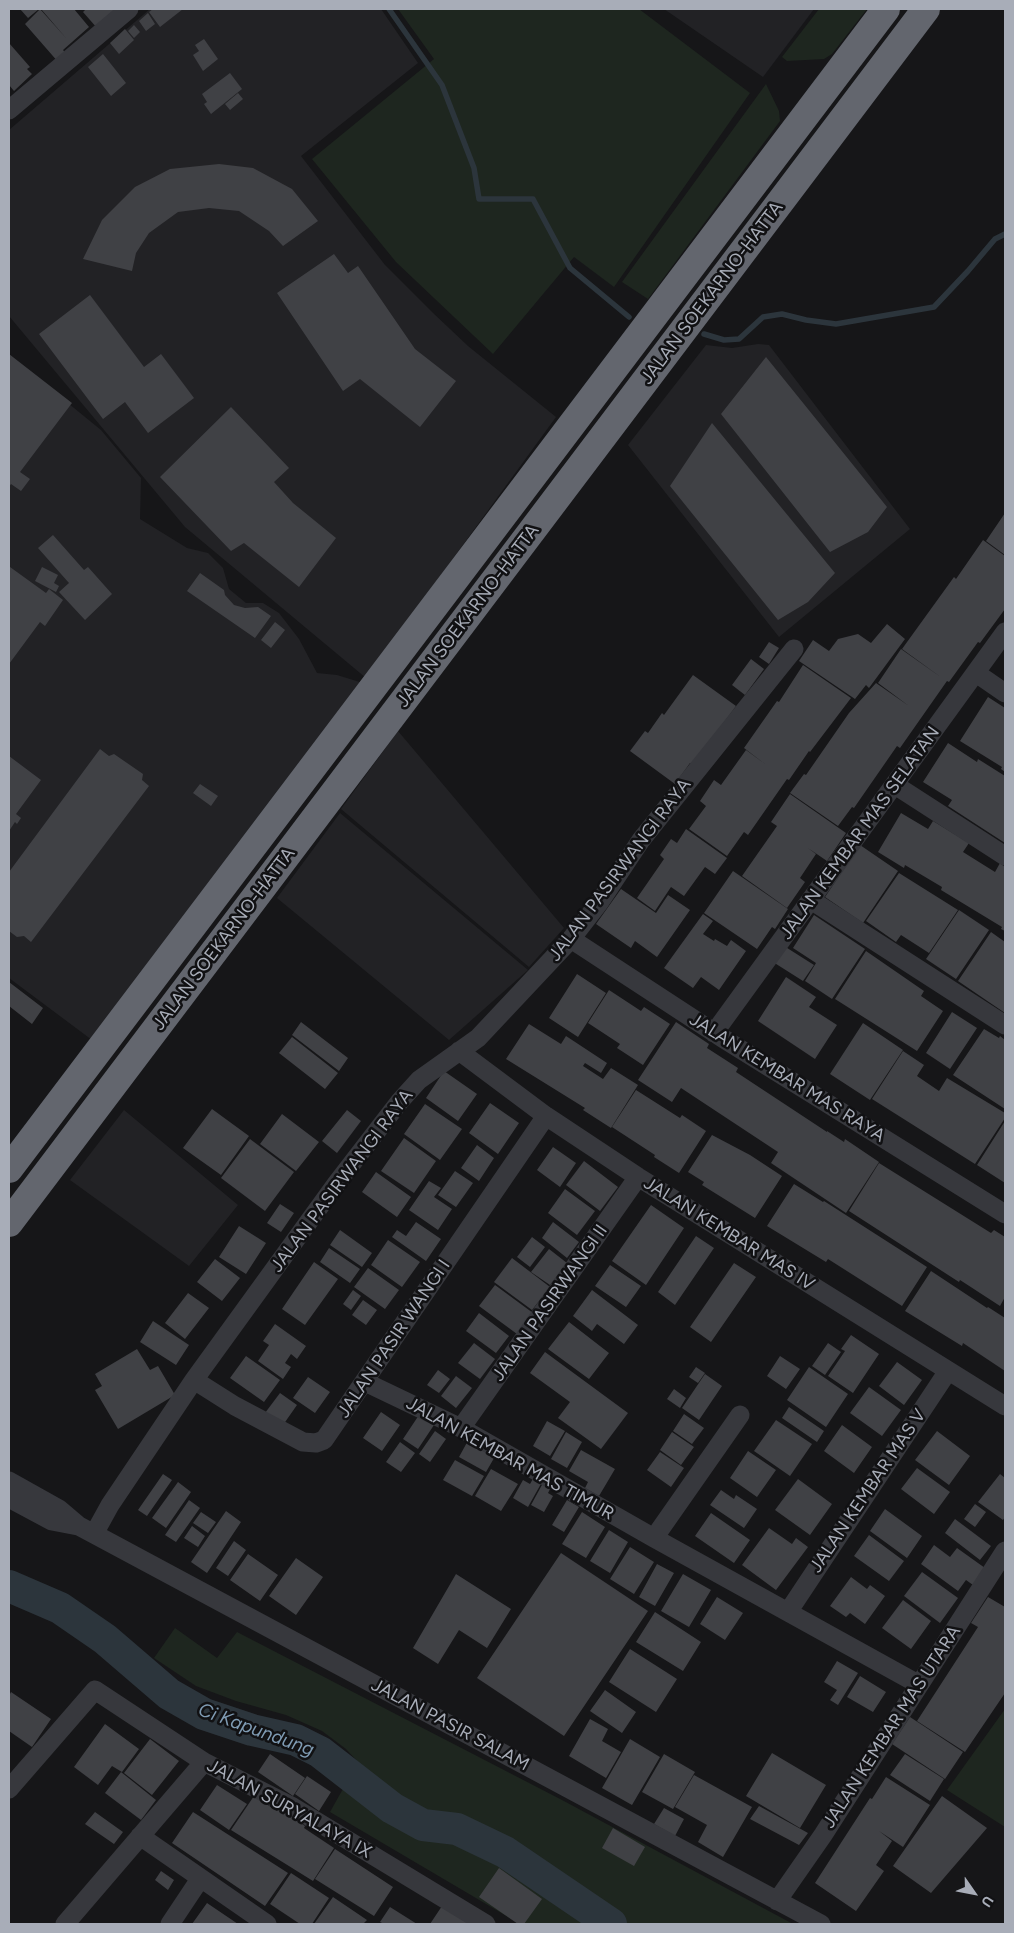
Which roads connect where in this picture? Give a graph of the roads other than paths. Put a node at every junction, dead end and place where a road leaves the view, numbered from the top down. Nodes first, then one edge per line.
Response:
1 (130, 9) edge
2 (886, 9) edge
3 (926, 9) edge
4 (9, 110) edge
5 (1005, 632) edge
6 (794, 649) dead end
7 (976, 673) junction
8 (1005, 693) edge
9 (895, 785) junction
10 (1005, 856) edge
11 (811, 900) junction
12 (571, 939) junction
13 (172, 951) junction
14 (200, 971) junction
15 (1005, 1025) edge
16 (714, 1033) junction
17 (459, 1051) junction
18 (546, 1116) junction
19 (9, 1169) edge
20 (638, 1177) junction
21 (1005, 1214) edge
22 (9, 1223) edge
23 (948, 1371) junction
24 (194, 1380) junction
25 (365, 1382) junction
26 (1005, 1406) edge
27 (740, 1415) dead end
28 (461, 1428) junction
29 (9, 1481) edge
30 (9, 1498) edge
31 (87, 1530) junction
32 (654, 1538) junction
33 (1005, 1551) edge
34 (788, 1612) junction
35 (918, 1684) junction
36 (204, 1762) junction
37 (9, 1789) edge
38 (140, 1836) junction
39 (200, 1879) junction
40 (777, 1901) junction
41 (65, 1924) edge
42 (170, 1924) edge
43 (266, 1924) edge
44 (486, 1924) edge
45 (821, 1924) edge

1 - 4 street
2 - 13 highway, JALAN SOEKARNO-HATTA
3 - 14 highway, JALAN SOEKARNO-HATTA
5 - 7 street, JALAN KEMBAR MAS SELATAN
6 - 12 street, JALAN PASIRWANGI RAYA
7 - 8 street
7 - 9 street, JALAN KEMBAR MAS SELATAN
9 - 10 street
9 - 11 street, JALAN KEMBAR MAS SELATAN
11 - 15 street
11 - 16 street, JALAN KEMBAR MAS SELATAN
12 - 16 street, JALAN KEMBAR MAS RAYA
12 - 17 street, JALAN PASIRWANGI RAYA
13 - 14 highway
13 - 19 highway, JALAN SOEKARNO-HATTA
14 - 22 highway, JALAN SOEKARNO-HATTA
16 - 21 street, JALAN KEMBAR MAS RAYA
17 - 18 street, JALAN KEMBAR MAS IV
17 - 24 street, JALAN PASIRWANGI RAYA
18 - 20 street, JALAN KEMBAR MAS IV
18 - 25 street, JALAN PASIR WANGI I
20 - 23 street, JALAN KEMBAR MAS IV
20 - 28 street, JALAN PASIRWANGI II
23 - 26 street, JALAN KEMBAR MAS IV
23 - 34 street, JALAN KEMBAR MAS V
24 - 25 street, JALAN PASIR WANGI I
24 - 31 street, JALAN PASIRWANGI RAYA
25 - 28 street, JALAN KEMBAR MAS TIMUR
27 - 32 street
28 - 32 street, JALAN KEMBAR MAS TIMUR
29 - 31 street, JALAN PASIR SALAM
30 - 31 street, JALAN PASIR SALAM
31 - 40 street, JALAN PASIR SALAM
32 - 34 street, JALAN KEMBAR MAS TIMUR
33 - 35 street, JALAN KEMBAR MAS UTARA
34 - 35 street, JALAN KEMBAR MAS TIMUR
35 - 40 street, JALAN KEMBAR MAS UTARA
36 - 37 street, JALAN SURYALAYA IX
36 - 38 street
36 - 44 street, JALAN SURYALAYA IX
38 - 39 street
38 - 41 street
39 - 42 street
39 - 43 street
40 - 45 street, JALAN PASIR SALAM

